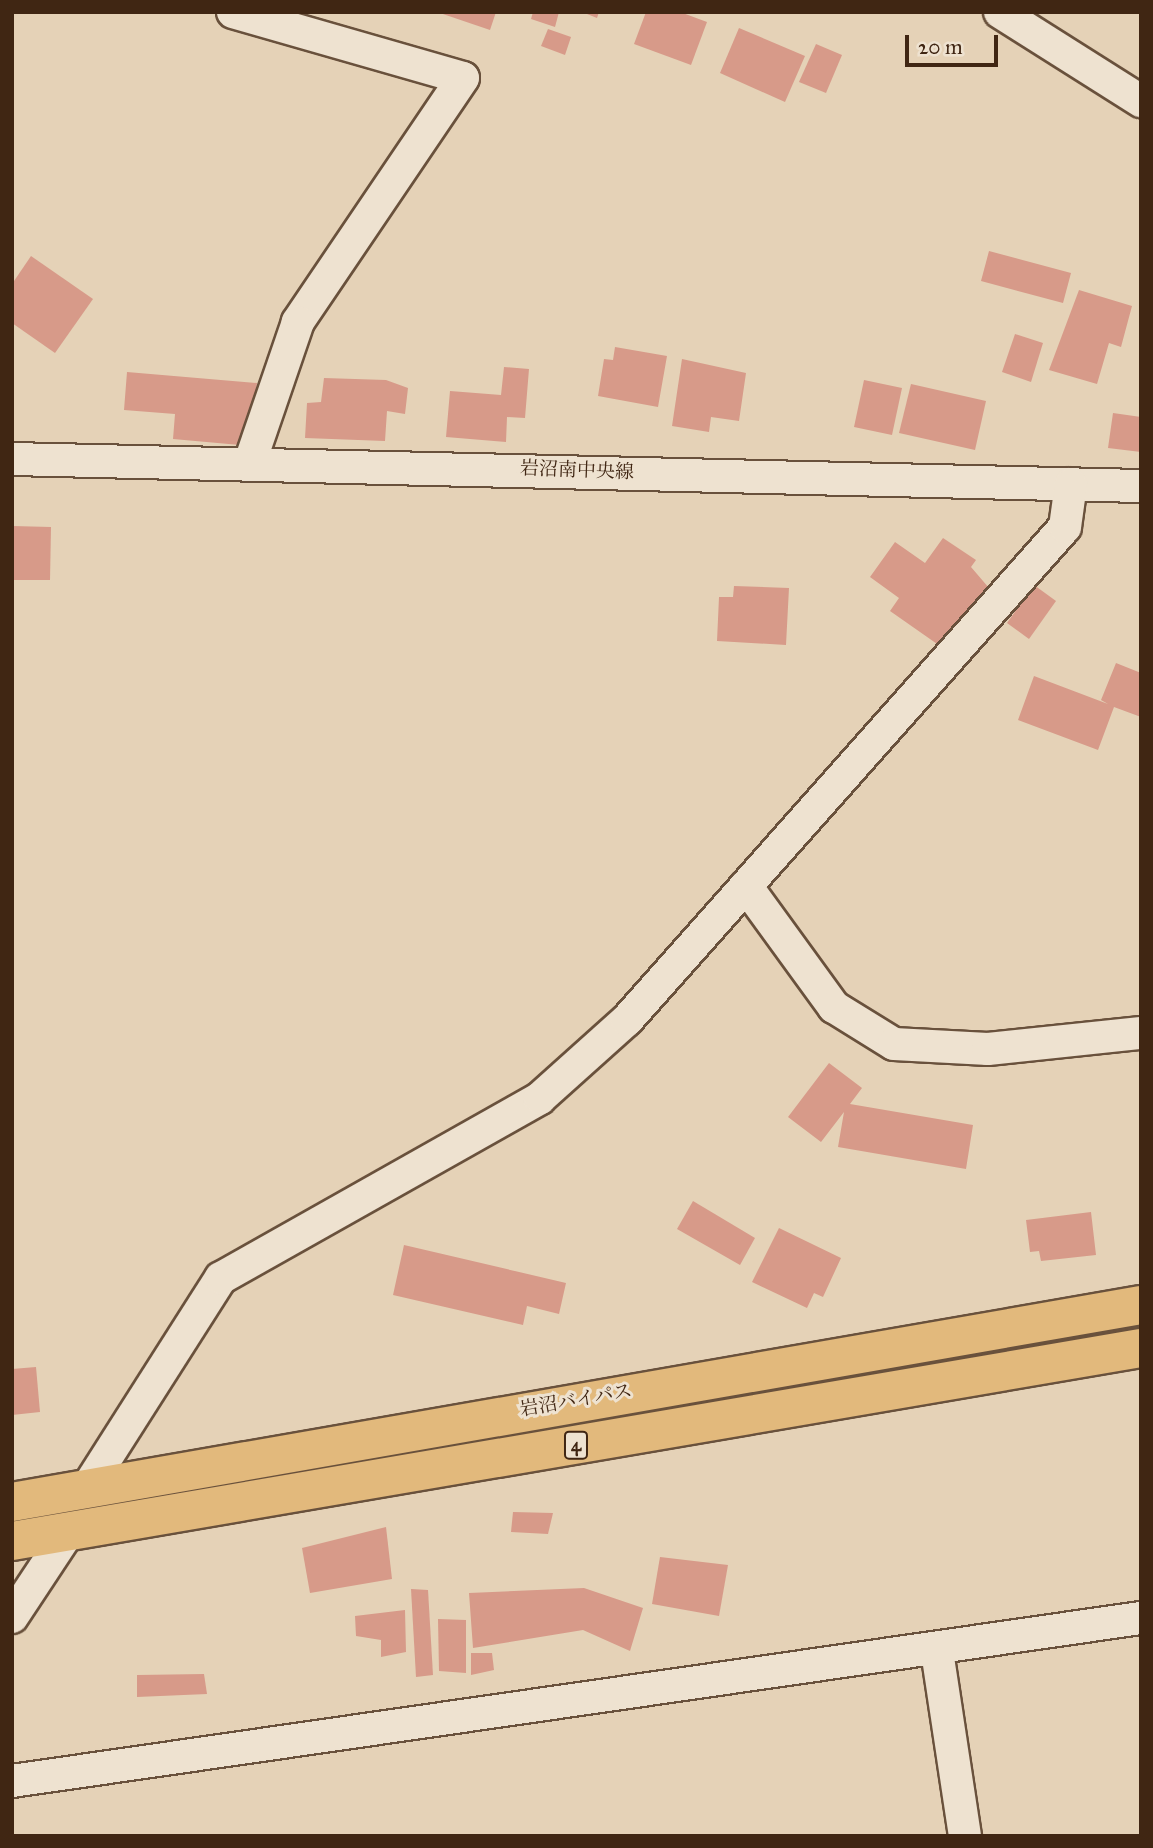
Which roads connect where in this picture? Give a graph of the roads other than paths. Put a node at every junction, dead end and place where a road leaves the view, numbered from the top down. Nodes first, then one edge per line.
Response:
1 (233, 12) edge
2 (1000, 12) edge
3 (1141, 101) edge
4 (12, 458) edge
5 (250, 462) junction
6 (1071, 484) junction
7 (1141, 486) edge
8 (746, 886) junction
9 (1141, 1033) edge
10 (1141, 1305) edge
11 (1141, 1348) edge
12 (87, 1488) junction
13 (12, 1502) edge
14 (69, 1531) junction
15 (12, 1541) edge
16 (12, 1617) edge
17 (1141, 1618) edge
18 (937, 1651) junction
19 (12, 1782) edge
20 (965, 1836) edge

1 - 5 street
2 - 3 street
4 - 5 street, 岩沼南中央線
5 - 6 street, 岩沼南中央線
6 - 7 street, 岩沼南中央線
6 - 8 street
8 - 9 street
8 - 12 street
10 - 12 highway, 岩沼バイパス / 4
11 - 14 highway, 4
12 - 13 highway, 岩沼バイパス / 4
14 - 15 highway, 4
14 - 16 street
17 - 18 street
18 - 19 street
18 - 20 street

